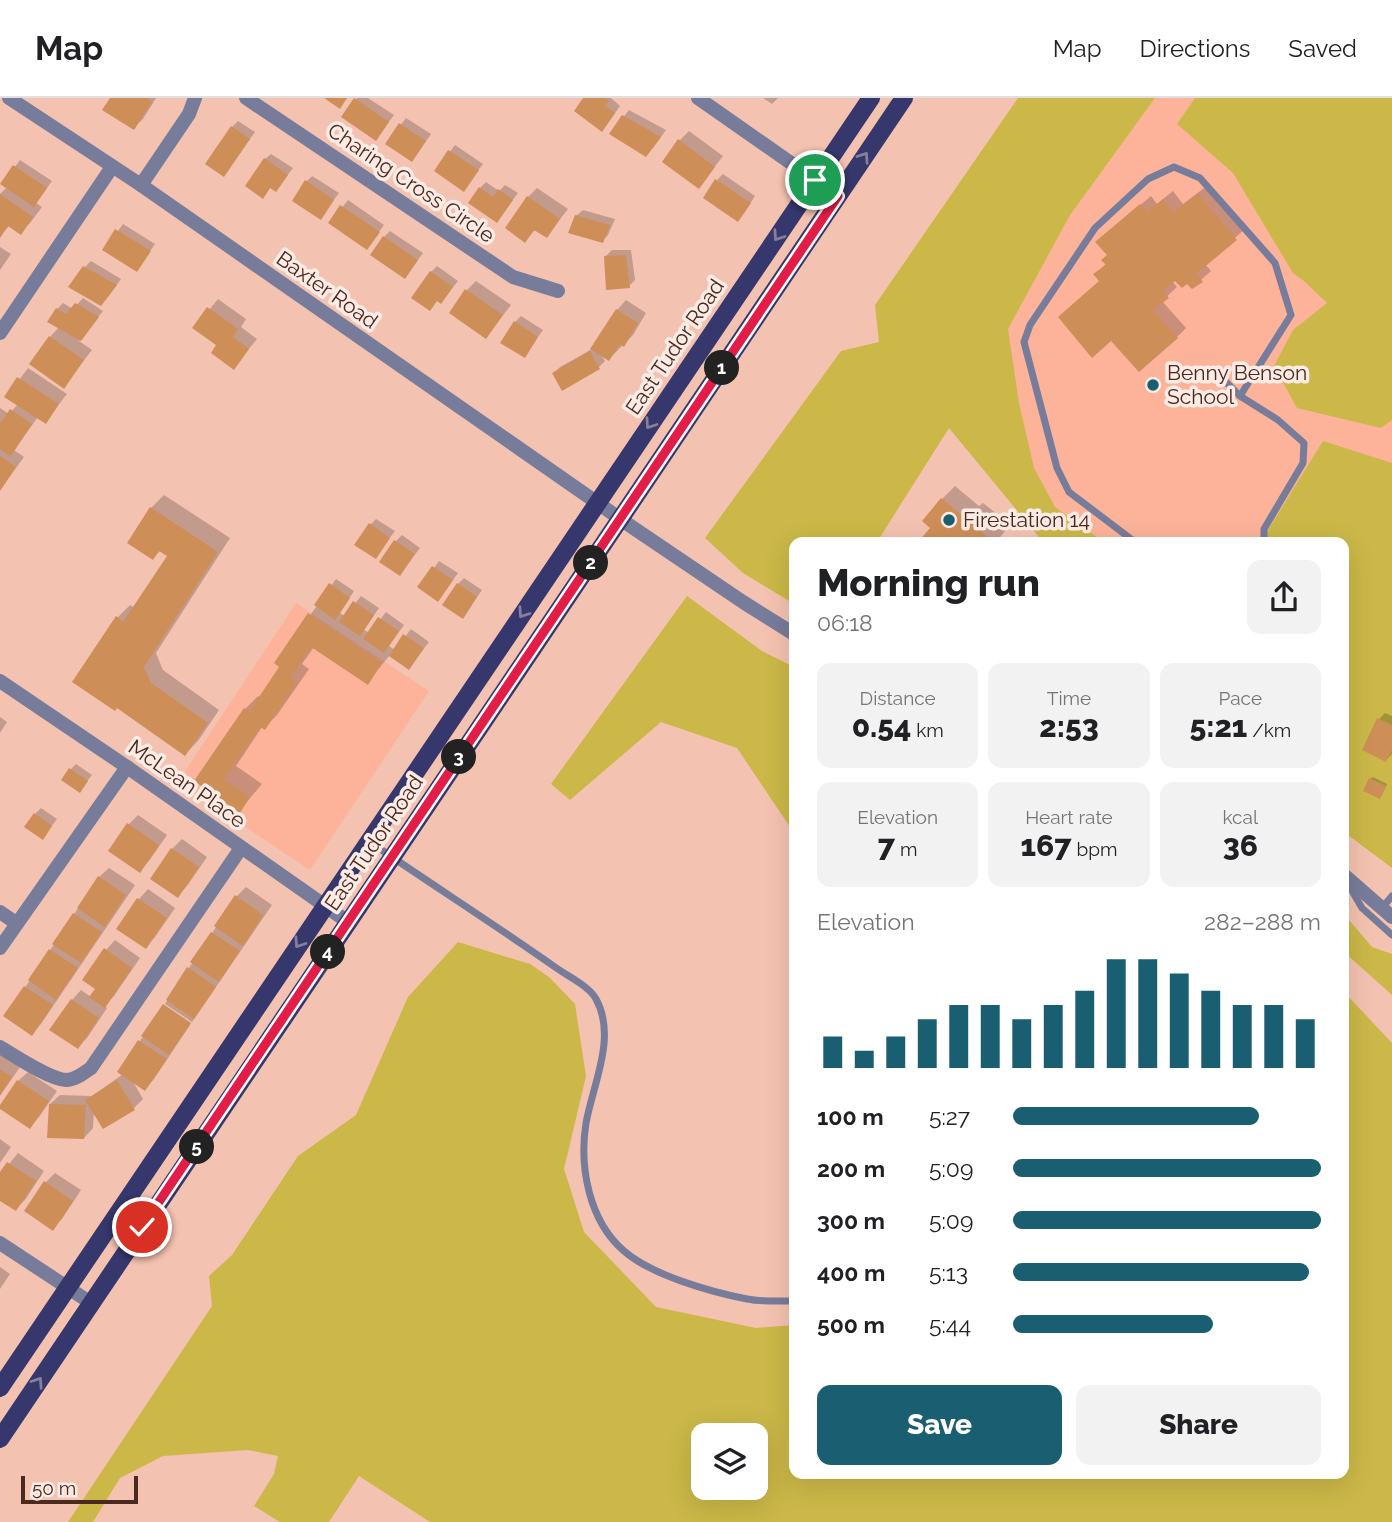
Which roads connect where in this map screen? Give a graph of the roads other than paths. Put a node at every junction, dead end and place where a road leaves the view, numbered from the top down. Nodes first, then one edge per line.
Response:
1 (9, 98) edge
2 (195, 98) edge
3 (246, 98) edge
4 (698, 98) edge
5 (871, 98) edge
6 (904, 98) edge
7 (112, 167) junction
8 (815, 180) junction
9 (141, 185) junction
10 (838, 196) junction
11 (558, 291) dead end
12 (0, 333) edge
13 (1192, 378) dead end
14 (1240, 396) junction
15 (597, 502) junction
16 (621, 519) junction
17 (1128, 537) edge
18 (1264, 537) edge
19 (789, 631) edge
20 (0, 681) edge
21 (127, 767) junction
22 (368, 841) junction
23 (241, 848) junction
24 (392, 857) junction
25 (1349, 880) edge
26 (1349, 885) edge
27 (1392, 896) edge
28 (324, 906) junction
29 (0, 912) edge
30 (1387, 913) edge
31 (348, 922) junction
32 (16, 923) junction
33 (1392, 935) edge
34 (0, 948) edge
35 (0, 1047) edge
36 (0, 1242) edge
37 (68, 1288) junction
38 (789, 1301) edge
39 (91, 1303) junction
40 (0, 1388) edge
41 (0, 1438) edge

1 - 7 street, Baxter Road
2 - 9 street
3 - 11 street, Charing Cross Circle
4 - 8 street
5 - 8 main road, East Tudor Road
10 -> 6 main road, East Tudor Road
7 - 9 street, Baxter Road
7 - 12 street
8 - 10 street
8 -> 15 main road, East Tudor Road
9 - 15 street, Baxter Road
10 - 16 main road, East Tudor Road
13 - 14 lane
14 - 17 lane
14 - 18 lane
15 - 16 street, Baxter Road
15 -> 22 main road, East Tudor Road
16 - 19 street, Baxter Road
16 - 24 main road, East Tudor Road
20 - 21 street, McLean Place
21 - 23 street, McLean Place
21 - 32 street
22 - 24 lane
22 - 28 main road, East Tudor Road
23 - 28 street, McLean Place
23 - 35 street
24 - 31 main road, East Tudor Road
24 - 38 lane
25 - 30 street
26 - 33 lane
27 - 30 lane
28 - 31 street, McLean Place
28 -> 37 main road, East Tudor Road
29 - 32 street
31 - 39 main road, East Tudor Road
32 - 34 street
36 - 37 street
37 - 39 street
37 - 40 main road, East Tudor Road
41 -> 39 main road, East Tudor Road

